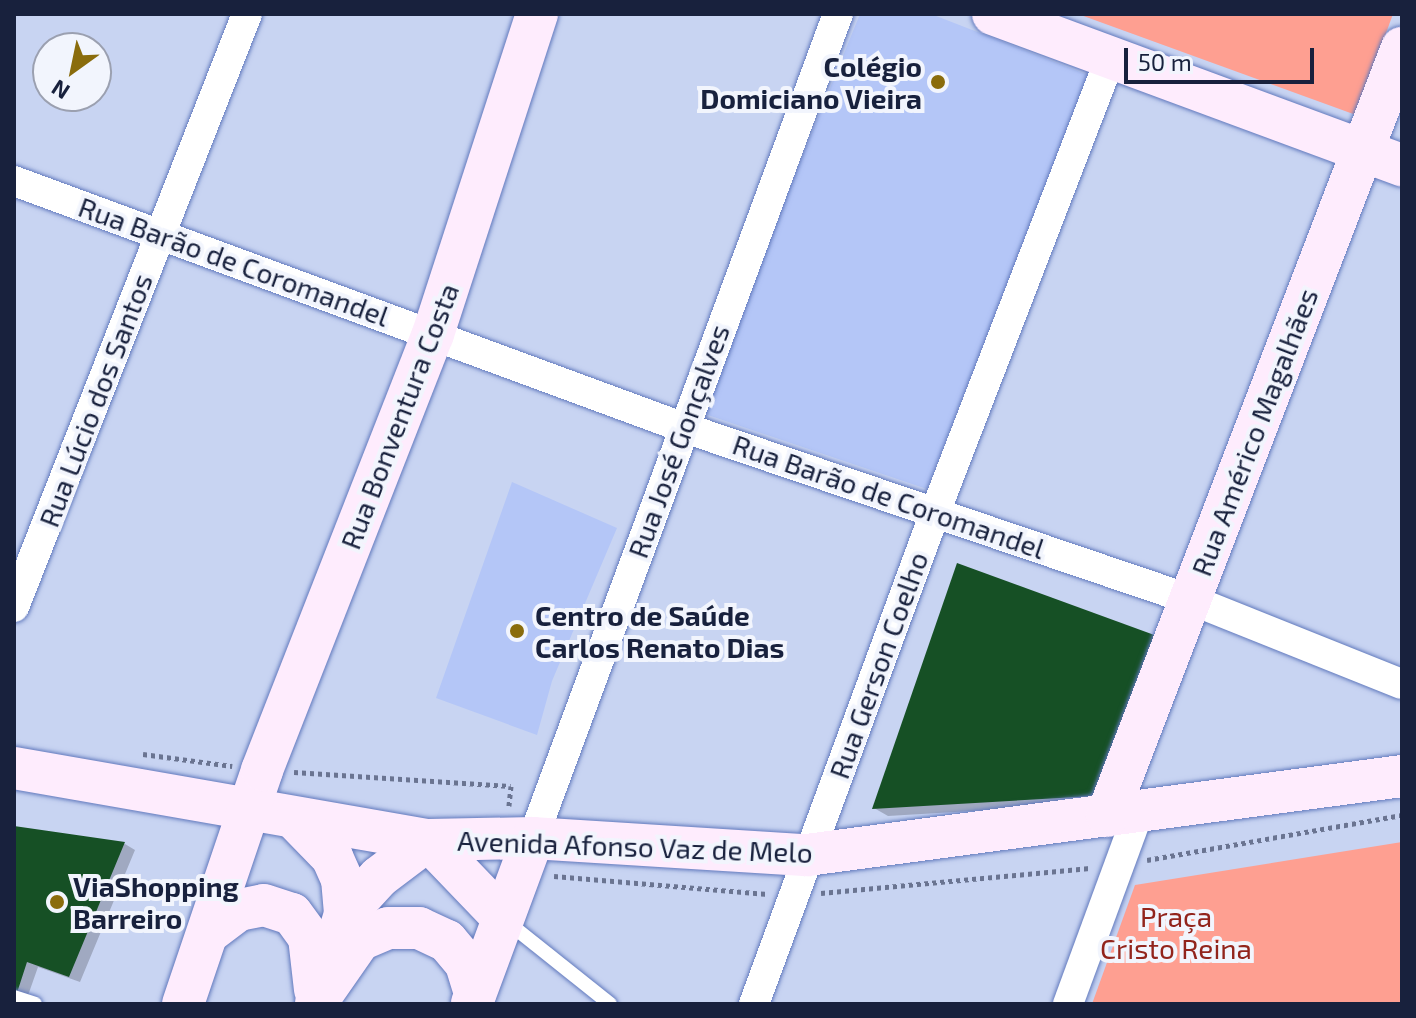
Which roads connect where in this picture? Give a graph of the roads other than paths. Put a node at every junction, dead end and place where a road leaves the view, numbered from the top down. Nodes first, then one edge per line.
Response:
1 (247, 14) edge
2 (537, 14) edge
3 (838, 14) edge
4 (993, 14) edge
5 (1402, 48) edge
6 (1110, 59) junction
7 (1362, 151) junction
8 (1402, 165) edge
9 (14, 181) edge
10 (161, 234) junction
11 (433, 334) junction
12 (682, 427) junction
13 (936, 510) junction
14 (1189, 599) junction
15 (14, 607) edge
16 (1402, 684) edge
17 (14, 768) edge
18 (1402, 776) edge
19 (248, 813) junction
20 (1123, 814) junction
21 (296, 820) junction
22 (533, 838) junction
23 (428, 840) junction
24 (807, 855) junction
25 (345, 914) junction
26 (503, 918) junction
27 (208, 933) junction
28 (14, 997) edge
29 (473, 999) edge
30 (35, 1004) edge
31 (183, 1004) edge
32 (316, 1004) edge
33 (610, 1004) edge
34 (754, 1004) edge
35 (1068, 1004) edge

1 - 10 street, Rua Lúcio dos Santos
2 - 11 main road, Rua Bonventura Costa
3 - 12 street, Rua José Gonçalves
4 - 6 main road
5 - 7 main road, Rua Américo Magalhães
6 - 7 main road
6 - 13 street, Rua Gerson Coelho
7 - 8 main road
7 - 14 main road, Rua Américo Magalhães
9 - 10 street, Rua Barão de Coromandel
10 - 11 street, Rua Barão de Coromandel
10 - 15 street, Rua Lúcio dos Santos
11 - 12 street, Rua Barão de Coromandel
11 - 19 main road, Rua Bonventura Costa
12 - 13 street, Rua Barão de Coromandel
12 - 22 street, Rua José Gonçalves
13 - 14 street, Rua Barão de Coromandel
13 - 24 street, Rua Gerson Coelho
14 - 16 street, Rua Barão de Coromandel
14 - 20 main road, Rua Américo Magalhães
17 - 19 main road, Avenida Afonso Vaz de Melo
18 - 20 main road, Avenida Afonso Vaz de Melo
19 - 21 main road, Avenida Afonso Vaz de Melo
19 - 27 main road
20 - 24 main road, Avenida Afonso Vaz de Melo
20 - 35 street, Rua Américo Magalhães
21 - 23 main road, Avenida Afonso Vaz de Melo
21 - 25 main road
22 - 23 main road, Avenida Afonso Vaz de Melo
22 - 24 main road, Avenida Afonso Vaz de Melo
22 - 26 main road, Rua José Gonçalves
23 - 25 main road
23 - 26 main road
24 - 34 street, Rua Gerson Coelho
25 - 32 main road
26 - 29 main road, Rua José Gonçalves
26 - 33 lane
27 - 31 main road
27 - 32 main road
28 - 30 lane
29 - 32 main road

